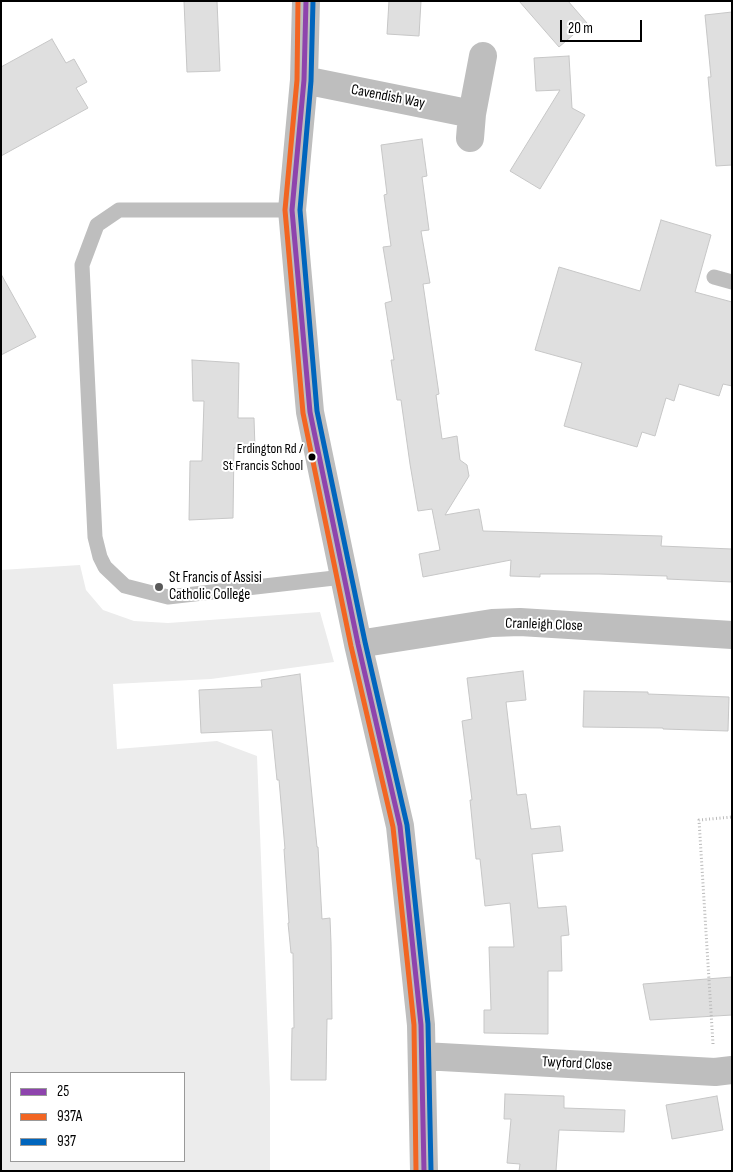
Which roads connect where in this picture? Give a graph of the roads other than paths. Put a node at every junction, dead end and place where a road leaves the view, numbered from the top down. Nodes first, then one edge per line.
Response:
1 (306, 1) edge
2 (483, 56) dead end
3 (304, 80) junction
4 (292, 210) junction
5 (714, 277) dead end
6 (732, 282) edge
7 (343, 576) junction
8 (732, 635) edge
9 (358, 644) junction
10 (423, 1056) junction
11 (724, 1071) edge
12 (424, 1171) edge

1 - 3 street
2 - 3 street, Cavendish Way
3 - 4 street
4 - 7 street
4 - 7 lane
5 - 6 lane
7 - 9 street
8 - 9 street, Cranleigh Close
9 - 10 street
10 - 11 street, Twyford Close
10 - 12 street

